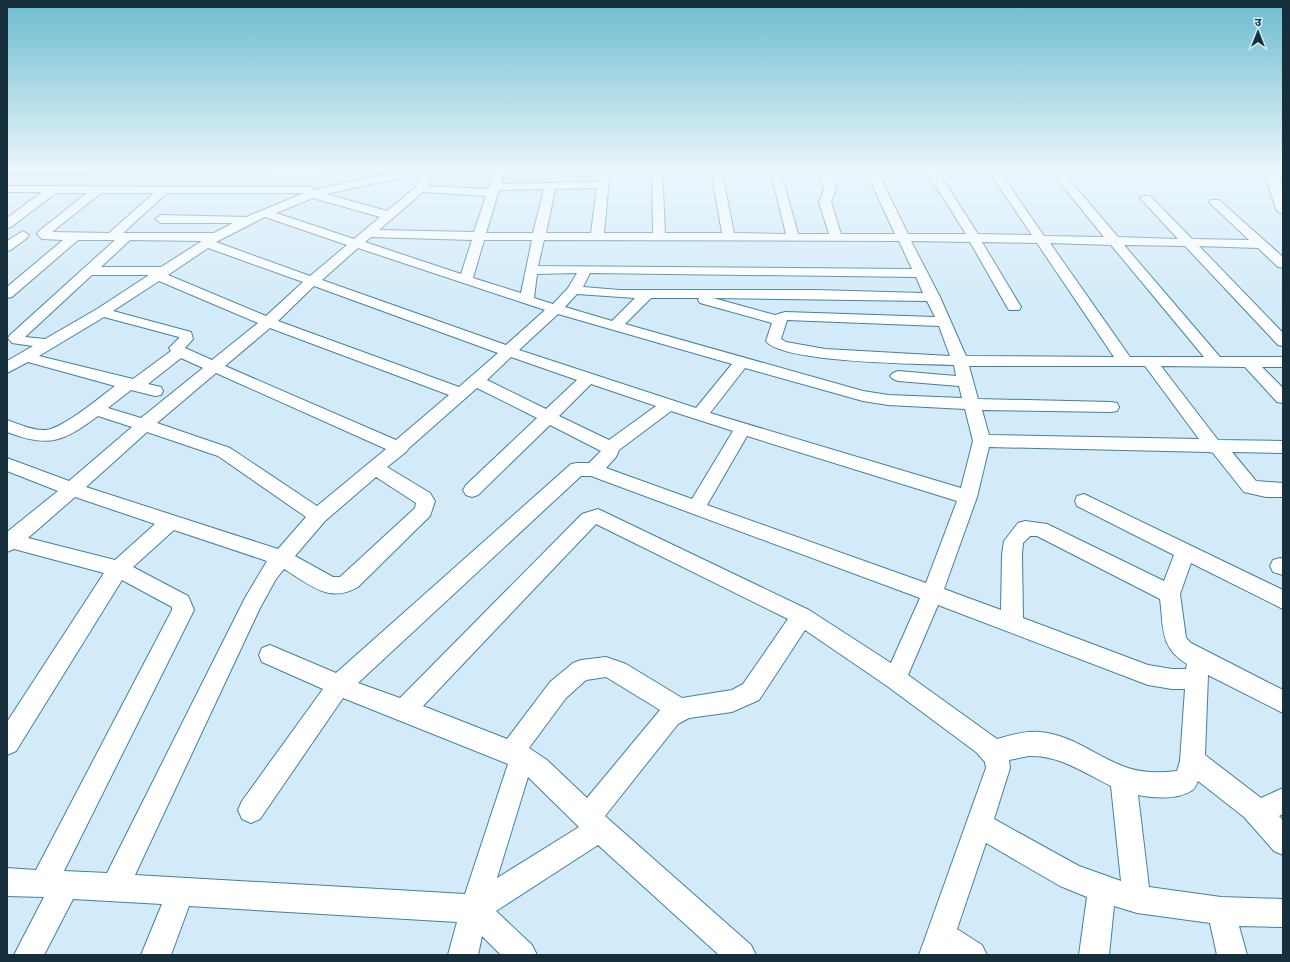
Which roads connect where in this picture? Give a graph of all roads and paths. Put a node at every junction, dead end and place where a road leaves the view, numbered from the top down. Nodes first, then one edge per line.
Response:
1 (21, 214) edge
2 (68, 214) edge
3 (136, 214) edge
4 (260, 214) edge
5 (270, 214) edge
6 (383, 214) edge
7 (392, 214) edge
8 (487, 214) edge
9 (543, 214) edge
10 (600, 214) edge
11 (658, 214) edge
12 (725, 214) edge
13 (787, 214) edge
14 (829, 214) edge
15 (891, 214) edge
16 (959, 214) edge
17 (1023, 214) edge
18 (1092, 214) edge
19 (1162, 214) edge
20 (1229, 214) edge
21 (390, 216) junction
22 (162, 219) dead end
23 (248, 220) junction
24 (7, 224) edge
25 (370, 234) junction
26 (22, 235) dead end
27 (111, 236) junction
28 (480, 236) junction
29 (538, 236) junction
30 (597, 236) junction
31 (74, 237) junction
32 (126, 237) junction
33 (659, 237) junction
34 (729, 237) junction
35 (793, 237) junction
36 (836, 238) junction
37 (903, 238) junction
38 (974, 238) junction
39 (1041, 239) junction
40 (211, 240) junction
41 (1115, 241) junction
42 (1188, 241) junction
43 (358, 244) junction
44 (1263, 244) junction
45 (7, 247) edge
46 (1283, 264) edge
47 (586, 268) junction
48 (531, 270) junction
49 (88, 271) junction
50 (160, 273) junction
51 (920, 273) junction
52 (466, 279) junction
53 (313, 280) junction
54 (574, 290) junction
55 (7, 294) edge
56 (647, 294) junction
57 (685, 294) junction
58 (933, 297) junction
59 (527, 299) junction
60 (1014, 307) dead end
61 (555, 309) junction
62 (102, 312) junction
63 (268, 322) junction
64 (779, 322) junction
65 (944, 322) junction
66 (615, 326) junction
67 (1283, 342) edge
68 (48, 344) junction
69 (508, 351) junction
70 (180, 352) junction
71 (26, 357) junction
72 (960, 361) junction
73 (1125, 361) junction
74 (1149, 361) junction
75 (1215, 361) junction
76 (742, 362) junction
77 (1249, 362) junction
78 (1283, 362) edge
79 (214, 366) junction
80 (7, 368) edge
81 (898, 376) dead end
82 (588, 378) junction
83 (966, 382) junction
84 (132, 384) junction
85 (469, 387) junction
86 (155, 391) dead end
87 (1283, 398) edge
88 (972, 404) junction
89 (670, 405) junction
90 (1111, 407) dead end
91 (95, 409) junction
92 (699, 415) junction
93 (548, 417) junction
94 (145, 424) junction
95 (7, 426) edge
96 (743, 428) junction
97 (982, 441) junction
98 (1216, 447) junction
99 (1283, 447) edge
100 (400, 448) junction
101 (610, 448) junction
102 (7, 464) edge
103 (375, 468) junction
104 (593, 470) junction
105 (72, 489) junction
106 (472, 490) dead end
107 (1283, 490) edge
108 (968, 497) junction
109 (1084, 500) dead end
110 (696, 508) junction
111 (318, 516) junction
112 (170, 522) junction
113 (8, 542) edge
114 (1185, 551) junction
115 (282, 558) junction
116 (118, 569) junction
117 (932, 594) junction
118 (1170, 594) junction
119 (1283, 600) edge
120 (802, 616) junction
121 (1012, 624) junction
122 (270, 655) dead end
123 (1198, 669) junction
124 (896, 679) junction
125 (339, 685) junction
126 (1283, 702) edge
127 (679, 709) junction
128 (404, 710) junction
129 (7, 743) edge
130 (993, 752) junction
131 (517, 755) junction
132 (1192, 762) junction
133 (1123, 779) junction
134 (1283, 801) edge
135 (252, 810) dead end
136 (1258, 812) junction
137 (594, 823) junction
138 (979, 825) junction
139 (1283, 842) edge
140 (7, 882) edge
141 (54, 885) junction
142 (115, 887) junction
143 (1102, 889) junction
144 (181, 892) junction
145 (1137, 899) junction
146 (474, 909) junction
147 (1221, 911) junction
148 (1283, 913) edge
149 (938, 945) edge
150 (29, 955) edge
151 (156, 955) edge
152 (463, 955) edge
153 (522, 955) edge
154 (741, 955) edge
155 (972, 955) edge
156 (1094, 955) edge
157 (1232, 955) edge

1 - 24 street
2 - 31 street
3 - 27 street
4 - 23 street
5 - 43 street
6 - 21 street
7 - 21 street
8 - 28 street
9 - 29 street
10 - 30 street
11 - 33 street
12 - 34 street
13 - 35 street
14 - 36 street
15 - 37 street
16 - 38 street
17 - 39 street
18 - 41 street
19 - 42 street
20 - 44 street
21 - 25 street
22 - 23 street
23 - 40 street
25 - 28 street
25 - 43 street
26 - 45 street
27 - 31 street
27 - 32 street
28 - 29 street
28 - 52 street
29 - 30 street
29 - 48 street
30 - 33 street
31 - 55 street
32 - 40 street
32 - 49 street
33 - 34 street
34 - 35 street
35 - 36 street
36 - 37 street
37 - 38 street
37 - 51 street
38 - 39 street
38 - 60 street
39 - 41 street
39 - 73 street
40 - 50 street
40 - 53 street
41 - 42 street
41 - 75 street
42 - 44 street
42 - 67 street
43 - 52 street
43 - 53 street
44 - 46 street
47 - 48 street
47 - 51 street
47 - 54 street
48 - 59 street
49 - 50 street
49 - 68 street
50 - 62 street
50 - 63 street
51 - 58 street
52 - 59 street
53 - 63 street
53 - 69 street
54 - 56 street
54 - 61 street
56 - 57 street
56 - 66 street
57 - 58 street
57 - 64 street
58 - 65 street
59 - 61 street
61 - 66 street
61 - 69 street
62 - 68 street
62 - 70 street
63 - 79 street
63 - 85 street
64 - 65 street
64 - 72 street
65 - 72 street
66 - 76 street
68 - 71 street
69 - 82 street
69 - 85 street
70 - 79 street
70 - 84 street
71 - 80 street
71 - 84 street
72 - 73 street
72 - 83 street
73 - 74 street
74 - 75 street
74 - 98 street
75 - 77 street
76 - 88 street
76 - 92 street
77 - 78 street
77 - 87 street
79 - 94 street
79 - 100 street
81 - 83 street
82 - 89 street
82 - 93 street
83 - 88 street
84 - 86 street
84 - 91 street
85 - 93 street
85 - 100 street
88 - 90 street
88 - 97 street
89 - 92 street
89 - 101 street
91 - 94 street
91 - 95 street
92 - 96 street
93 - 101 street
93 - 106 street
94 - 105 street
94 - 111 street
96 - 108 street
96 - 110 street
97 - 98 street
97 - 108 street
98 - 99 street
98 - 107 street
100 - 103 street
101 - 104 street
102 - 105 street
103 - 111 street
103 - 115 street
104 - 110 street
104 - 125 street
105 - 112 street
105 - 113 street
108 - 117 street
109 - 114 street
110 - 117 street
111 - 115 street
112 - 115 street
112 - 116 street
113 - 116 street
114 - 118 street
114 - 119 street
115 - 142 street
116 - 129 street
116 - 141 street
117 - 121 street
117 - 124 street
118 - 121 street
118 - 123 street
120 - 124 street
120 - 127 street
120 - 128 street
121 - 123 street
122 - 125 street
123 - 126 street
123 - 132 street
124 - 130 street
125 - 128 street
125 - 135 street
127 - 131 street
127 - 137 street
128 - 131 street
130 - 133 street
130 - 138 street
131 - 137 street
131 - 146 street
132 - 133 street
132 - 136 street
133 - 145 street
134 - 136 street
136 - 139 street
137 - 146 street
137 - 154 street
138 - 143 street
138 - 149 street
140 - 141 street
141 - 142 street
141 - 150 street
142 - 144 street
143 - 145 street
143 - 156 street
144 - 146 street
144 - 151 street
145 - 147 street
146 - 152 street
146 - 153 street
147 - 148 street
147 - 157 street
149 - 155 street

